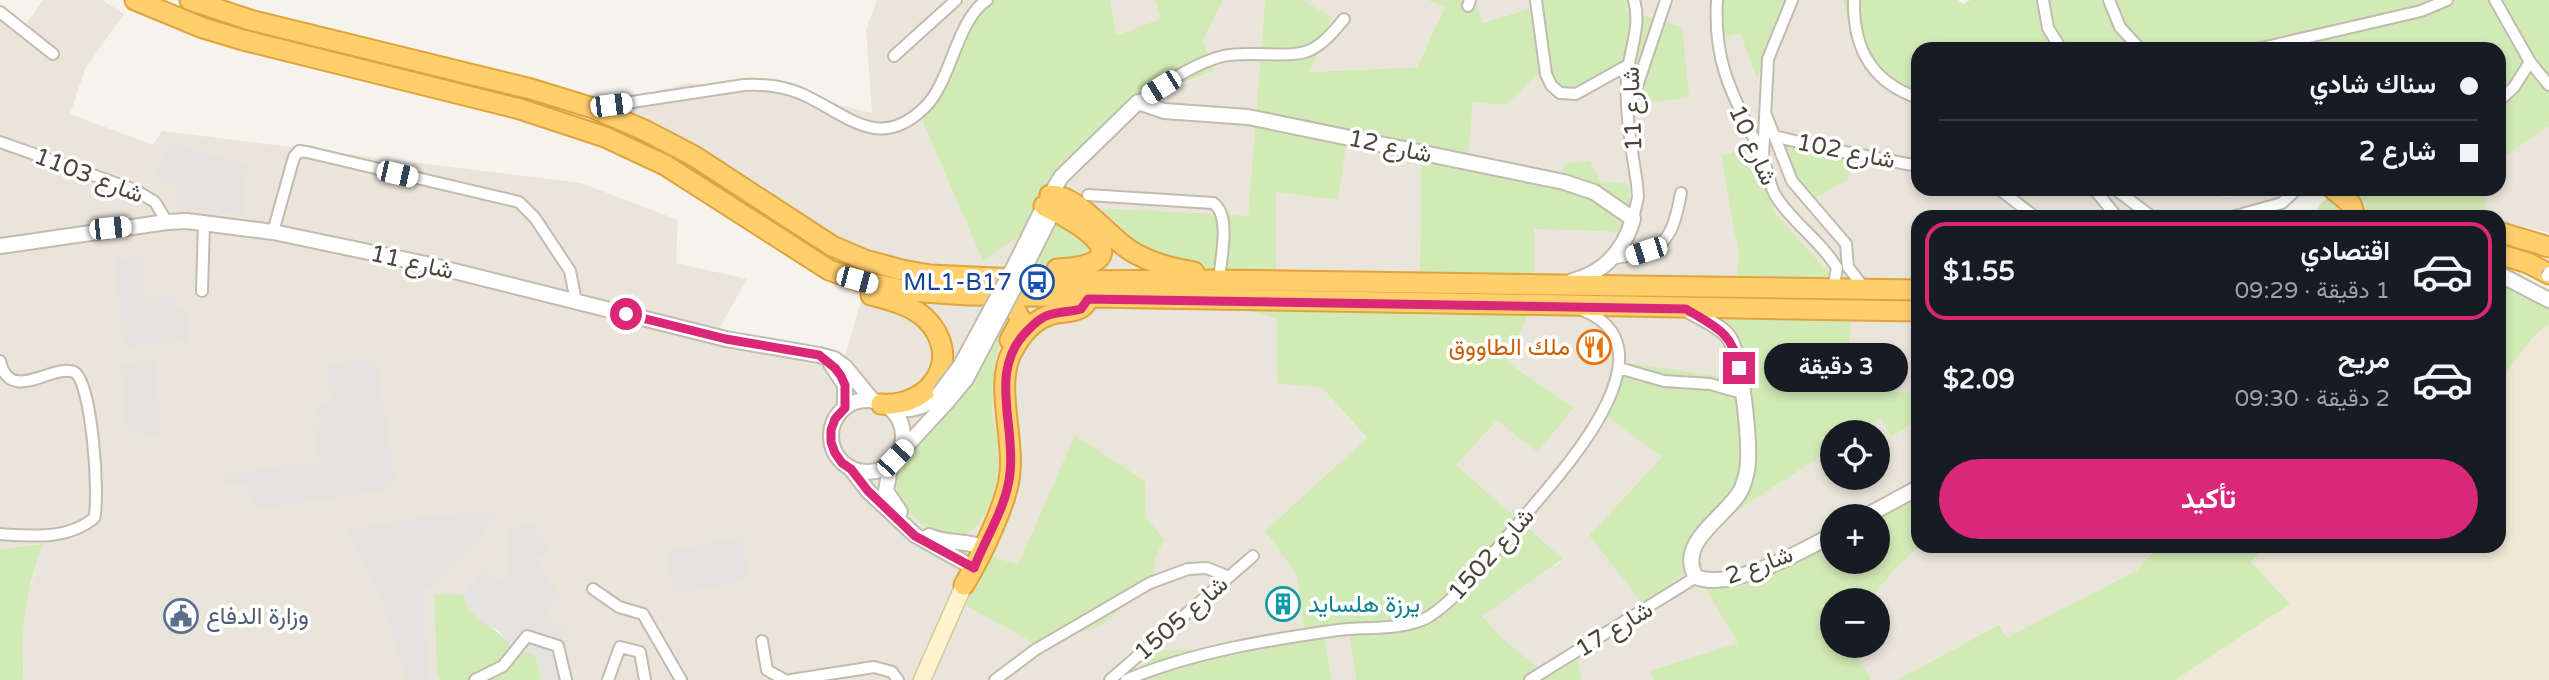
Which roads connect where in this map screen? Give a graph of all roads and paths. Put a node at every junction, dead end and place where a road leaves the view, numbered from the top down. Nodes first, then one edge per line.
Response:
1 (135, 0) edge
2 (190, 0) edge
3 (956, 0) edge
4 (1536, 0) edge
5 (1634, 0) edge
6 (1665, 0) edge
7 (1717, 0) edge
8 (1792, 0) edge
9 (1854, 0) edge
10 (2043, 0) edge
11 (2109, 0) edge
12 (2446, 0) edge
13 (2495, 0) edge
14 (983, 1) edge
15 (0, 12) edge
16 (1344, 19) dead end
17 (2057, 42) edge
18 (2134, 42) edge
19 (2288, 42) edge
20 (54, 54) dead end
21 (894, 56) dead end
22 (2530, 62) junction
23 (1628, 65) junction
24 (2549, 86) edge
25 (2506, 94) edge
26 (1911, 95) edge
27 (1138, 102) junction
28 (593, 108) junction
29 (1628, 112) junction
30 (1766, 115) junction
31 (1774, 136) junction
32 (0, 142) edge
33 (1763, 157) junction
34 (1911, 165) edge
35 (1681, 193) dead end
36 (1088, 195) dead end
37 (2008, 196) edge
38 (2100, 196) edge
39 (2124, 196) edge
40 (2290, 196) edge
41 (2341, 196) edge
42 (1052, 202) junction
43 (2026, 210) edge
44 (2111, 210) edge
45 (2143, 210) edge
46 (2257, 210) edge
47 (2353, 210) edge
48 (1633, 219) junction
49 (167, 222) junction
50 (204, 223) junction
51 (273, 232) junction
52 (2506, 234) edge
53 (0, 246) edge
54 (2549, 247) edge
55 (2506, 256) edge
56 (1610, 260) junction
57 (1843, 267) junction
58 (829, 270) junction
59 (2548, 274) edge
60 (970, 277) junction
61 (2506, 277) edge
62 (1217, 281) junction
63 (1553, 285) junction
64 (1833, 289) junction
65 (1866, 289) junction
66 (1911, 290) edge
67 (202, 291) dead end
68 (1002, 296) junction
69 (2546, 296) edge
70 (1088, 299) junction
71 (576, 301) junction
72 (1570, 305) junction
73 (1686, 309) junction
74 (1732, 309) junction
75 (1911, 311) edge
76 (1726, 334) junction
77 (819, 355) junction
78 (0, 361) edge
79 (1619, 368) junction
80 (1742, 393) junction
81 (943, 398) junction
82 (880, 403) junction
83 (845, 408) junction
84 (893, 460) junction
85 (851, 469) junction
86 (1911, 492) edge
87 (1889, 504) edge
88 (0, 534) edge
89 (1820, 540) edge
90 (978, 546) junction
91 (1253, 556) dead end
92 (970, 566) junction
93 (1229, 577) junction
94 (1696, 577) junction
95 (964, 585) joint
96 (593, 589) dead end
97 (762, 641) dead end
98 (475, 680) edge
99 (566, 680) edge
100 (608, 680) edge
101 (645, 680) edge
102 (681, 680) edge
103 (785, 680) edge
104 (791, 680) edge
105 (898, 680) edge
106 (922, 680) edge
107 (995, 680) edge
108 (1110, 680) edge
109 (1126, 680) edge
110 (1530, 680) edge

1 - 58 highway
2 - 28 highway
3 - 21 street
4 - 23 street
5 - 23 street, شارع 11
6 - 29 street
7 - 33 street, شارع 10
8 - 30 street
9 - 26 street
10 - 17 street
11 - 18 street
12 - 19 street
13 - 22 street
14 - 28 street
15 - 20 street
16 - 27 street
22 - 24 street
22 - 25 street
23 - 29 street, شارع 11
27 - 42 street
27 - 48 street, شارع 12
28 - 60 highway
29 - 48 street, شارع 11
30 - 31 street
30 - 33 street
31 - 34 street, شارع 102
31 - 57 street
32 - 49 street, شارع 1103
33 - 57 street, شارع 10
35 - 56 street
36 - 62 street
37 - 43 street
38 - 44 street
39 - 45 street
40 - 46 street
41 - 47 highway
42 - 60 highway
42 - 62 highway
42 - 81 street, bridge
48 - 56 street
49 - 50 street, شارع 11
49 - 53 street, شارع 11
50 - 51 street, شارع 11
50 - 67 street
51 - 71 street, شارع 11
51 - 71 street
52 - 54 highway
55 - 59 highway
56 - 63 street
57 - 64 street
57 - 65 street, شارع 10
58 - 68 highway
58 - 82 highway
59 - 69 street
60 - 62 highway
61 - 69 street
62 - 63 highway
63 - 64 highway
64 - 65 highway
65 - 66 highway
68 - 70 highway
68 - 90 highway
70 - 72 highway
70 - 90 highway
71 - 77 street, شارع 11
72 - 73 highway
72 - 79 street
73 - 74 highway
73 - 76 street
74 - 75 highway
74 - 76 street
76 - 80 street, شارع 2
77 - 82 street, شارع 11
77 - 83 street
78 - 88 street
79 - 80 street
79 - 109 street, شارع 1502
80 - 94 street, شارع 2
81 - 82 street
81 - 84 street
82 - 83 street
82 - 84 street
83 - 85 street
84 - 85 street
84 - 90 street
85 - 92 street
86 - 87 street
89 - 94 street, شارع 2
90 - 92 highway
91 - 93 street, شارع 1505
92 - 95 highway
93 - 107 street
93 - 108 street, شارع 1505
94 - 110 street, شارع 17
95 - 106 main road
96 - 102 street
97 - 103 street
98 - 99 street
100 - 101 street
104 - 105 street

